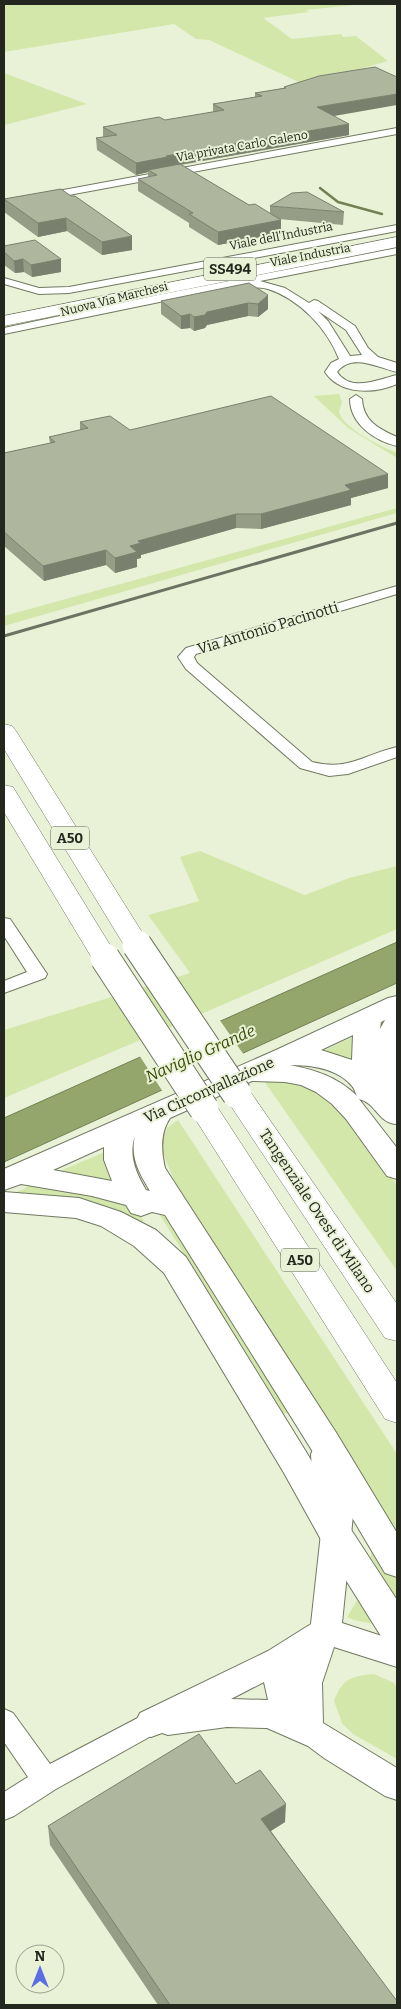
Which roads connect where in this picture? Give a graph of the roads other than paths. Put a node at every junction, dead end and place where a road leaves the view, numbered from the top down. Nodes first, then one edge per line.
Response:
1 (397, 131) edge
2 (4, 204) edge
3 (397, 228) edge
4 (397, 236) edge
5 (397, 242) edge
6 (397, 251) edge
7 (297, 262) junction
8 (282, 274) junction
9 (249, 280) junction
10 (4, 281) edge
11 (228, 284) junction
12 (81, 288) junction
13 (278, 289) junction
14 (27, 290) junction
15 (63, 302) junction
16 (93, 303) junction
17 (11, 313) edge
18 (4, 321) edge
19 (4, 331) edge
20 (4, 339) edge
21 (373, 359) junction
22 (346, 361) junction
23 (397, 368) edge
24 (397, 380) edge
25 (345, 383) junction
26 (376, 386) junction
27 (356, 399) junction
28 (397, 442) edge
29 (397, 590) edge
30 (4, 731) edge
31 (397, 752) edge
32 (4, 792) edge
33 (4, 923) edge
34 (4, 987) edge
35 (397, 1004) edge
36 (368, 1018) junction
37 (397, 1022) edge
38 (286, 1056) junction
39 (366, 1082) junction
40 (238, 1085) junction
41 (160, 1112) junction
42 (396, 1117) edge
43 (123, 1129) junction
44 (379, 1144) junction
45 (397, 1169) edge
46 (11, 1177) edge
47 (135, 1196) junction
48 (4, 1202) edge
49 (174, 1207) junction
50 (175, 1265) junction
51 (397, 1328) edge
52 (397, 1410) edge
53 (325, 1444) junction
54 (336, 1535) junction
55 (397, 1563) edge
56 (397, 1630) edge
57 (326, 1631) junction
58 (397, 1654) edge
59 (279, 1660) junction
60 (4, 1721) edge
61 (151, 1722) junction
62 (307, 1729) junction
63 (46, 1780) junction
64 (397, 1785) edge
65 (4, 1807) edge

1 - 2 street, Via privata Carlo Galeno
3 - 12 street, Viale dell'Industria
4 - 15 main road, SS494
5 - 7 main road, SS494
6 - 8 street, Viale Industria
7 - 11 main road
7 - 16 main road, SS494
8 - 9 street, Viale Industria
8 - 21 street
9 - 11 street, Viale Industria
9 - 13 street
10 - 14 street
11 - 19 street, Viale Industria
12 - 14 street
12 - 15 street
13 - 20 street, Nuova Via Marchesi
13 - 22 street, Nuova Via Marchesi
14 - 15 street
14 - 17 main road
15 - 16 street
15 - 17 main road, SS494
16 - 18 main road, SS494
21 - 22 street
21 - 23 street
22 - 25 street
24 - 26 street
25 - 26 street
25 - 27 street
26 - 27 street
27 - 28 street
29 - 31 street, Via Antonio Pacinotti
30 - 40 main road, A50, bridge
32 - 52 main road, A50, bridge
33 - 34 street
35 - 36 main road, Via Circonvallazione
36 - 38 main road, Via Circonvallazione
36 - 39 main road
37 - 42 main road
38 - 39 main road
38 - 40 main road, Via Circonvallazione
39 - 42 main road
39 - 44 main road
40 - 41 main road, Via Circonvallazione
40 - 44 main road
40 - 51 main road, Tangenziale Ovest di Milano / A50
41 - 43 main road, Via Circonvallazione
41 - 49 main road
43 - 46 main road, Via Circonvallazione
43 - 47 main road
44 - 45 main road
46 - 47 main road
47 - 49 main road
47 - 50 main road
48 - 50 main road
49 - 53 main road
50 - 54 main road
53 - 54 street
53 - 55 main road
54 - 56 main road
54 - 57 street
57 - 58 street
57 - 59 street
57 - 62 street
59 - 61 street
59 - 62 street
60 - 63 street
61 - 62 street
61 - 63 street
62 - 64 street
63 - 65 street

